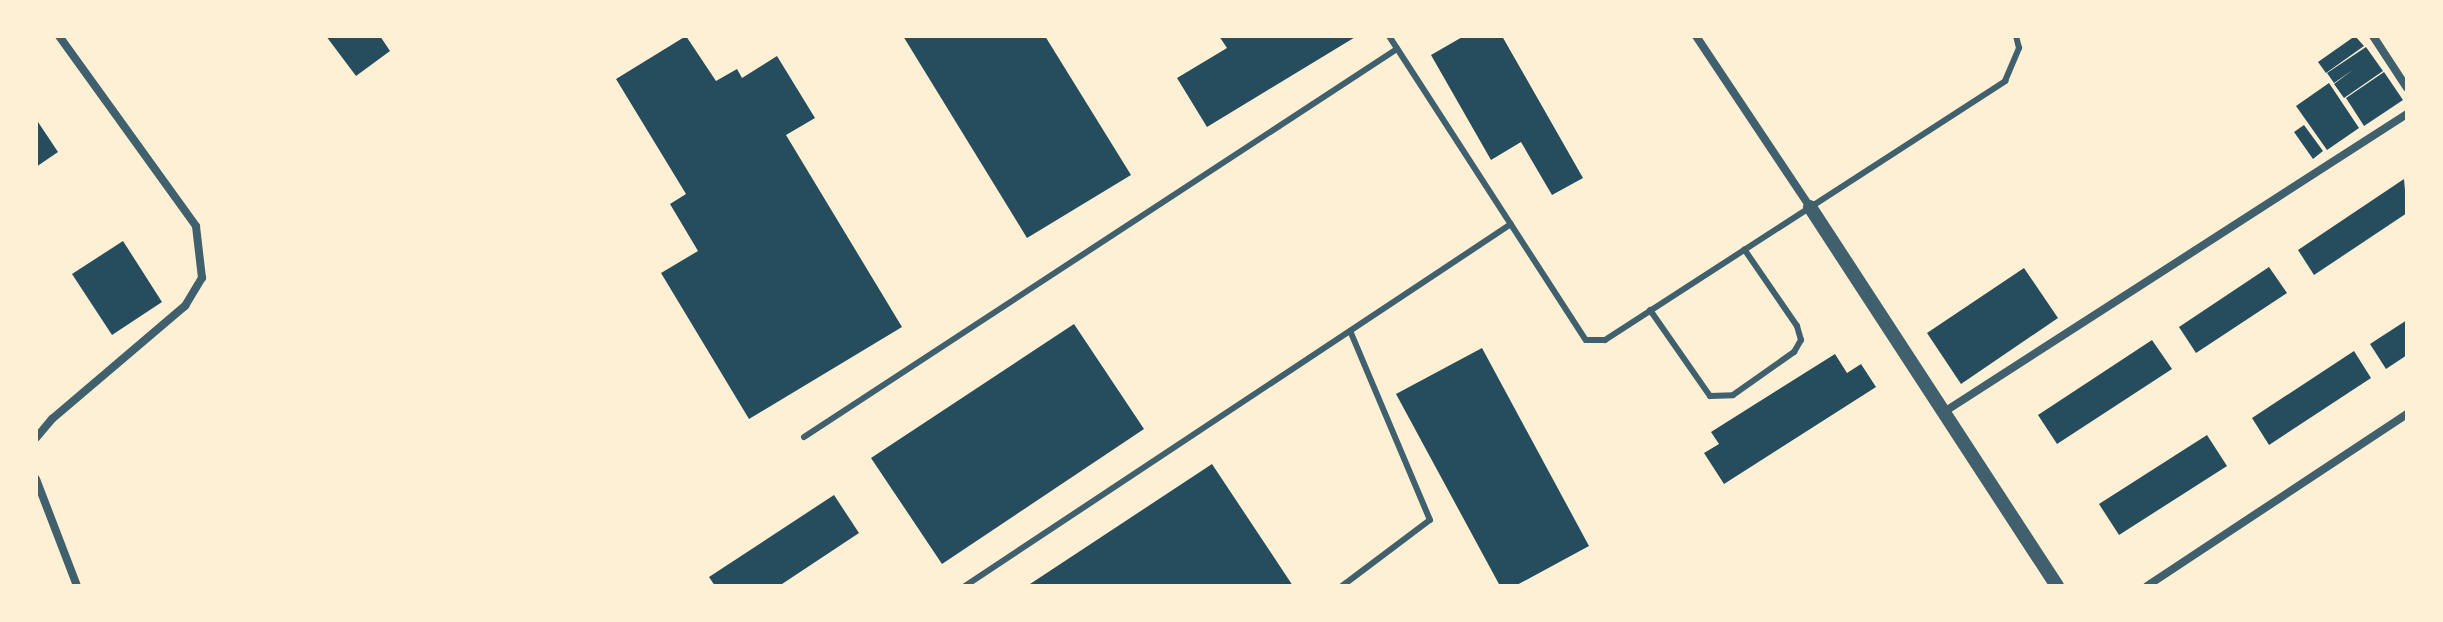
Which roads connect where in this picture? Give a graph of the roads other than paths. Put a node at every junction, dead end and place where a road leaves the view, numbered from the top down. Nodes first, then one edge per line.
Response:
1 (59, 36) edge
2 (1389, 36) edge
3 (1696, 36) edge
4 (2016, 36) edge
5 (2373, 36) edge
6 (1397, 49) junction
7 (2407, 88) edge
8 (2407, 114) edge
9 (1810, 207) junction
10 (1511, 224) junction
11 (1744, 249) junction
12 (1650, 310) junction
13 (1350, 331) junction
14 (1944, 412) junction
15 (2407, 414) edge
16 (804, 437) dead end
17 (36, 438) edge
18 (36, 479) edge
19 (77, 586) edge
20 (965, 586) edge
21 (1342, 586) edge
22 (2057, 586) edge
23 (2147, 586) edge

1 - 17 street
2 - 6 lane
3 - 9 street
4 - 9 lane
5 - 7 street
6 - 10 lane
6 - 16 lane
8 - 14 street
9 - 11 lane
9 - 14 street
10 - 12 lane
10 - 13 lane
11 - 12 lane
11 - 12 lane
13 - 20 lane
13 - 21 lane
14 - 22 street
15 - 23 street
18 - 19 street

